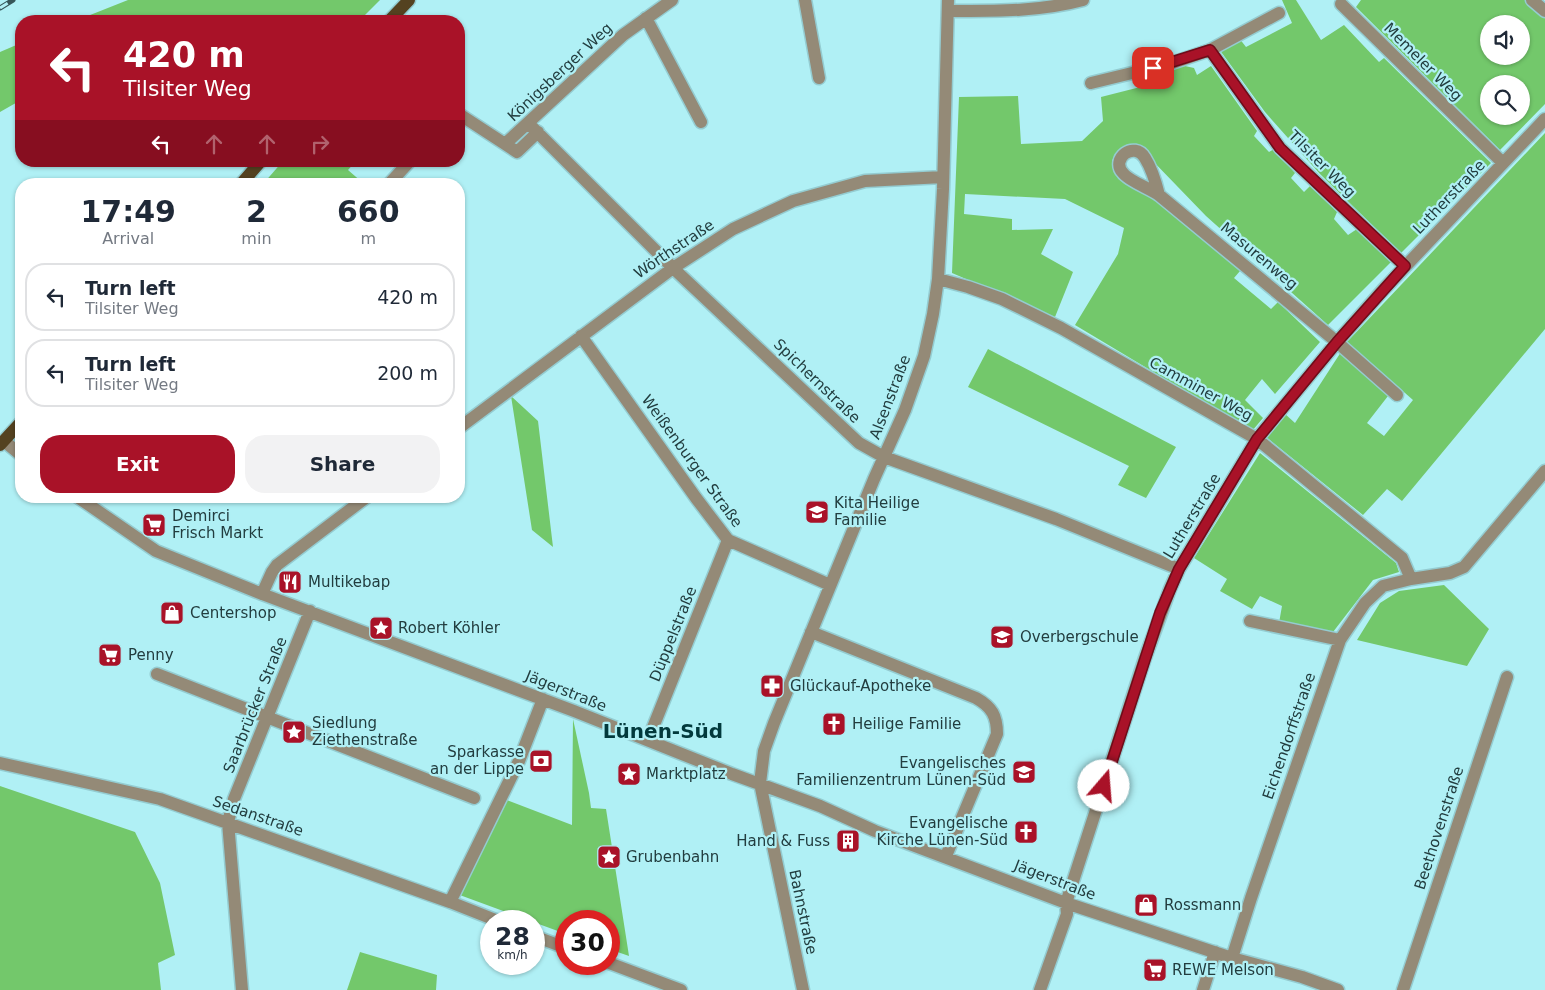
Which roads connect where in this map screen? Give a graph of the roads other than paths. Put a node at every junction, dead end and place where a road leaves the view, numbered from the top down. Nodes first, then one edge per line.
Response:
1 (408, 0) edge
2 (672, 0) edge
3 (805, 0) edge
4 (1082, 0) edge
5 (1532, 0) edge
6 (1341, 4) dead end
7 (948, 6) edge
8 (1545, 11) edge
9 (1279, 13) dead end
10 (394, 15) edge
11 (646, 18) junction
12 (1210, 50) junction
13 (819, 78) dead end
14 (1091, 83) dead end
15 (465, 118) edge
16 (1545, 119) edge
17 (701, 122) dead end
18 (528, 123) junction
19 (538, 132) junction
20 (505, 144) junction
21 (1503, 163) junction
22 (256, 167) edge
23 (405, 167) edge
24 (943, 177) junction
25 (246, 178) edge
26 (394, 178) edge
27 (1159, 195) dead end
28 (1405, 266) junction
29 (673, 268) junction
30 (938, 279) junction
31 (581, 336) junction
32 (1337, 342) junction
33 (1397, 395) dead end
34 (465, 423) edge
35 (15, 429) edge
36 (1257, 439) junction
37 (2, 443) edge
38 (15, 451) edge
39 (884, 457) junction
40 (1545, 471) edge
41 (86, 503) edge
42 (359, 503) edge
43 (728, 540) junction
44 (1179, 569) junction
45 (1411, 579) junction
46 (830, 585) junction
47 (262, 594) junction
48 (310, 611) junction
49 (1250, 620) dead end
50 (811, 632) junction
51 (1340, 640) junction
52 (157, 674) dead end
53 (1507, 676) dead end
54 (543, 699) junction
55 (267, 717) junction
56 (648, 740) junction
57 (0, 763) edge
58 (760, 783) junction
59 (474, 798) dead end
60 (228, 822) junction
61 (946, 856) junction
62 (450, 902) junction
63 (1066, 903) junction
64 (480, 914) edge
65 (1215, 952) junction
66 (1232, 958) junction
67 (620, 968) edge
68 (242, 990) edge
69 (681, 990) edge
70 (803, 990) edge
71 (1040, 990) edge
72 (1203, 990) edge
73 (1338, 990) edge
74 (1402, 990) edge

1 - 10 main road
2 - 11 street, Königsberger Weg
3 - 13 street
4 - 7 street
5 - 8 street
6 - 21 street, Memeler Weg
7 - 24 street, Alsenstraße
9 - 12 street
11 - 17 street
11 - 18 street, Königsberger Weg
12 - 14 street
12 - 28 street, Tilsiter Weg
15 - 20 street
16 - 21 street, Lutherstraße
18 - 19 street, Spichernstraße
18 - 20 street, Königsberger Weg
19 - 20 street, Königsberger Weg
19 - 29 street, Spichernstraße
21 - 28 street, Lutherstraße
22 - 25 main road
23 - 26 street
24 - 29 street, Wörthstraße
24 - 30 street, Alsenstraße
27 - 32 street, Masurenweg
28 - 32 street, Lutherstraße
29 - 31 street, Wörthstraße
29 - 39 street, Spichernstraße
30 - 36 street, Camminer Weg
30 - 39 street, Alsenstraße
31 - 34 street, Wörthstraße
31 - 43 street, Weißenburger Straße
32 - 33 street
32 - 36 street, Lutherstraße
35 - 37 main road
36 - 44 street, Lutherstraße
36 - 45 street, Camminer Weg
37 - 38 street
39 - 44 street, Spichernstraße
39 - 46 street, Alsenstraße
40 - 45 street, Eichendorffstraße
41 - 47 street, Jägerstraße
42 - 47 street
43 - 46 street, Weißenburger Straße
43 - 56 street, Düppelstraße
44 - 63 street, Lutherstraße
45 - 51 street, Eichendorffstraße
46 - 50 street, Alsenstraße
47 - 48 street, Jägerstraße
48 - 54 street, Jägerstraße
48 - 55 street, Saarbrücker Straße
49 - 51 street
50 - 58 street, Alsenstraße
50 - 61 street
51 - 66 street, Eichendorffstraße
52 - 55 street
53 - 74 street, Beethovenstraße
54 - 56 street, Jägerstraße
54 - 62 street
55 - 59 street
55 - 60 street, Saarbrücker Straße
56 - 58 street, Jägerstraße
57 - 60 street, Sedanstraße
58 - 61 street, Jägerstraße
58 - 70 street, Bahnstraße
60 - 62 street, Sedanstraße
60 - 68 street, Saarbrücker Straße
61 - 63 street, Jägerstraße
62 - 64 street, Sedanstraße
63 - 65 street, Jägerstraße
63 - 71 street, Lutherstraße
65 - 66 street, Jägerstraße
65 - 72 street
66 - 73 street, Jägerstraße
67 - 69 street

